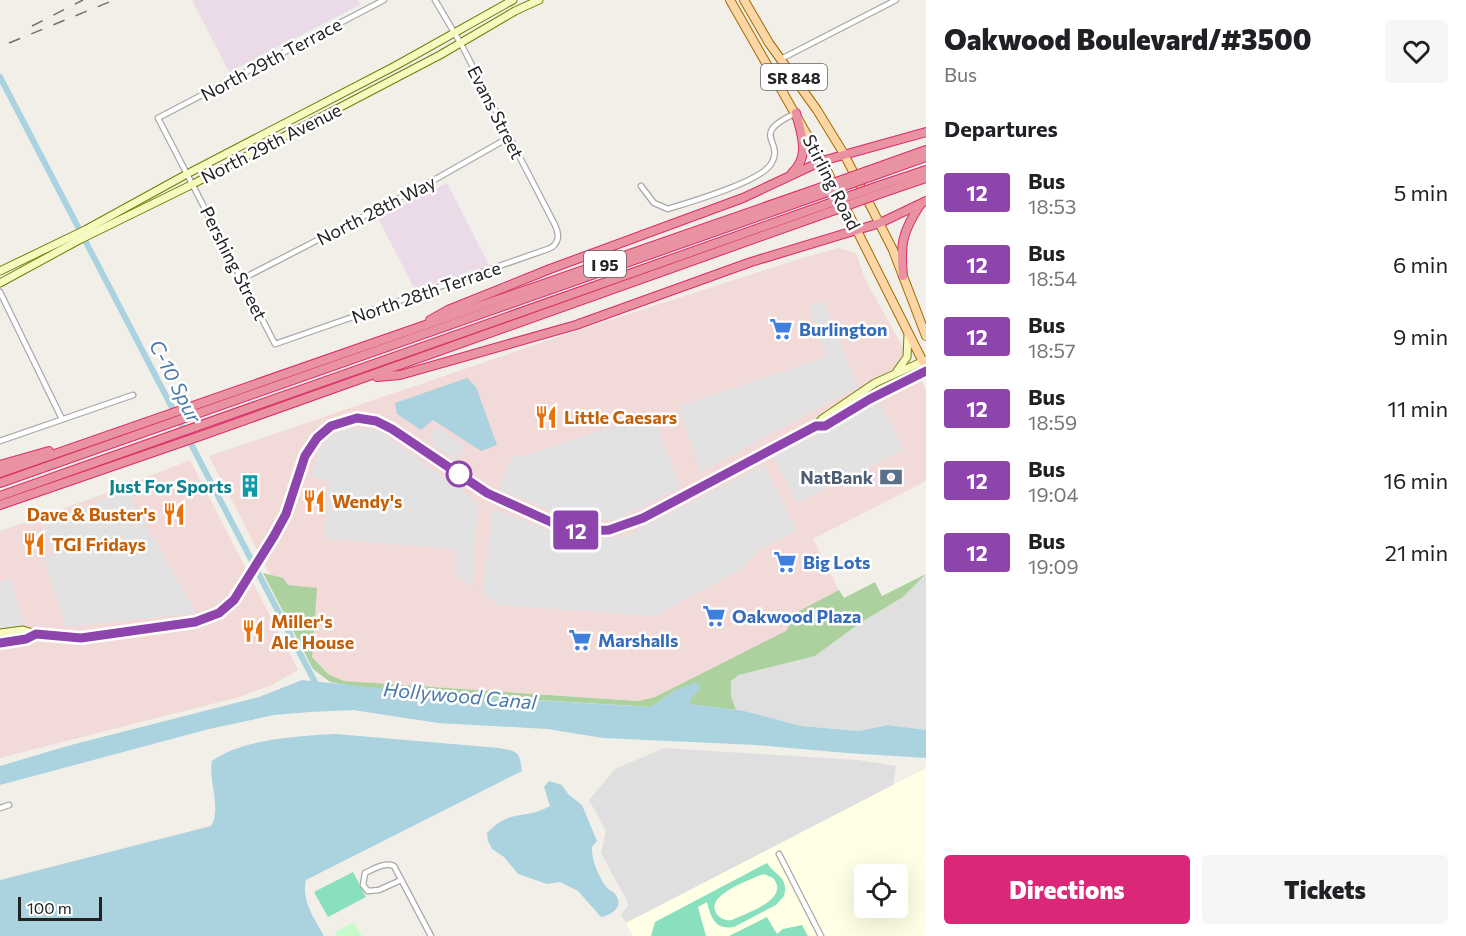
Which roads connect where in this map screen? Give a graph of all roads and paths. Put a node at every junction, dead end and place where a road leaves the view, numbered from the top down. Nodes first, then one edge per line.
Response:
1 (384, 0) edge
2 (435, 0) edge
3 (513, 0) edge
4 (539, 0) edge
5 (730, 0) edge
6 (744, 0) edge
7 (896, 0) edge
8 (454, 33) junction
9 (461, 44) junction
10 (781, 59) junction
11 (796, 113) junction
12 (158, 118) joint
13 (926, 132) edge
14 (508, 138) junction
15 (926, 150) edge
16 (844, 154) junction
17 (926, 157) edge
18 (822, 160) junction
19 (926, 170) edge
20 (187, 174) junction
21 (868, 174) junction
22 (784, 178) junction
23 (926, 178) edge
24 (193, 184) junction
25 (641, 186) dead end
26 (824, 190) junction
27 (877, 191) junction
28 (923, 203) edge
29 (832, 207) junction
30 (880, 223) junction
31 (555, 225) joint
32 (857, 229) junction
33 (87, 233) junction
34 (79, 236) junction
35 (0, 271) edge
36 (903, 276) junction
37 (242, 279) junction
38 (0, 284) edge
39 (0, 292) edge
40 (922, 315) edge
41 (411, 331) junction
42 (908, 334) junction
43 (926, 336) edge
44 (275, 344) joint
45 (925, 365) edge
46 (896, 373) junction
47 (365, 378) junction
48 (134, 395) dead end
49 (190, 412) junction
50 (62, 419) junction
51 (816, 426) junction
52 (0, 441) edge
53 (76, 447) junction
54 (0, 465) edge
55 (0, 473) edge
56 (0, 483) edge
57 (0, 496) edge
58 (0, 506) edge
59 (0, 633) edge
60 (36, 634) junction
61 (0, 643) edge
62 (9, 805) dead end
63 (0, 808) edge
64 (779, 854) dead end
65 (401, 880) junction
66 (431, 936) edge
67 (821, 936) edge

1 - 12 street, North 29th Terrace
2 - 8 street, Evans Street
3 - 8 street, North 29th Avenue
4 - 9 street, North 29th Avenue
5 - 11 main road, Stirling Road / SR 848
6 - 10 main road, Stirling Road / SR 848
7 - 10 street
8 - 9 street, Evans Street
8 - 20 street, North 29th Avenue
9 - 14 street, Evans Street
9 - 24 street, North 29th Avenue
10 - 16 main road, Stirling Road / SR 848
11 - 18 main road, Stirling Road / SR 848
11 - 22 highway
11 - 25 street
12 - 20 street, Pershing Street
13 - 16 highway
14 - 31 street, Evans Street
14 - 37 street, North 28th Way
15 - 21 highway, I 95
16 - 18 highway
16 - 30 main road, Stirling Road / SR 848
17 - 21 highway
18 - 22 highway
18 - 32 main road, Stirling Road / SR 848
19 - 27 highway
20 - 24 street, Pershing Street
20 - 33 street, North 29th Avenue
21 - 26 highway, I 95, bridge
22 - 41 highway
23 - 27 highway, I 95
24 - 33 street, North 29th Avenue
24 - 37 street, Pershing Street
26 - 41 highway, I 95
26 - 49 highway
27 - 29 highway, I 95, bridge
28 - 30 highway
28 - 36 highway
29 - 47 highway, I 95
29 - 57 highway
30 - 32 highway
30 - 36 main road, Stirling Road / SR 848
31 - 44 street, North 28th Terrace
32 - 42 main road, Stirling Road / SR 848
32 - 47 highway
33 - 34 street, North 29th Avenue
34 - 35 street, North 29th Avenue
34 - 38 street, North 29th Avenue
36 - 40 main road, Stirling Road / SR 848
37 - 44 street, Pershing Street
39 - 50 street
40 - 43 main road, Stirling Road / SR 848
41 - 49 highway, I 95
42 - 45 main road, Stirling Road / SR 848
42 - 46 street
45 - 46 street
45 - 51 street
46 - 51 street
47 - 58 highway, I 95
48 - 50 street
49 - 53 highway, I 95
49 - 56 highway
50 - 52 street
51 - 60 street
53 - 54 highway
53 - 55 highway, I 95
59 - 60 street
60 - 61 street
62 - 63 street
64 - 67 street
65 - 65 street
65 - 66 street

